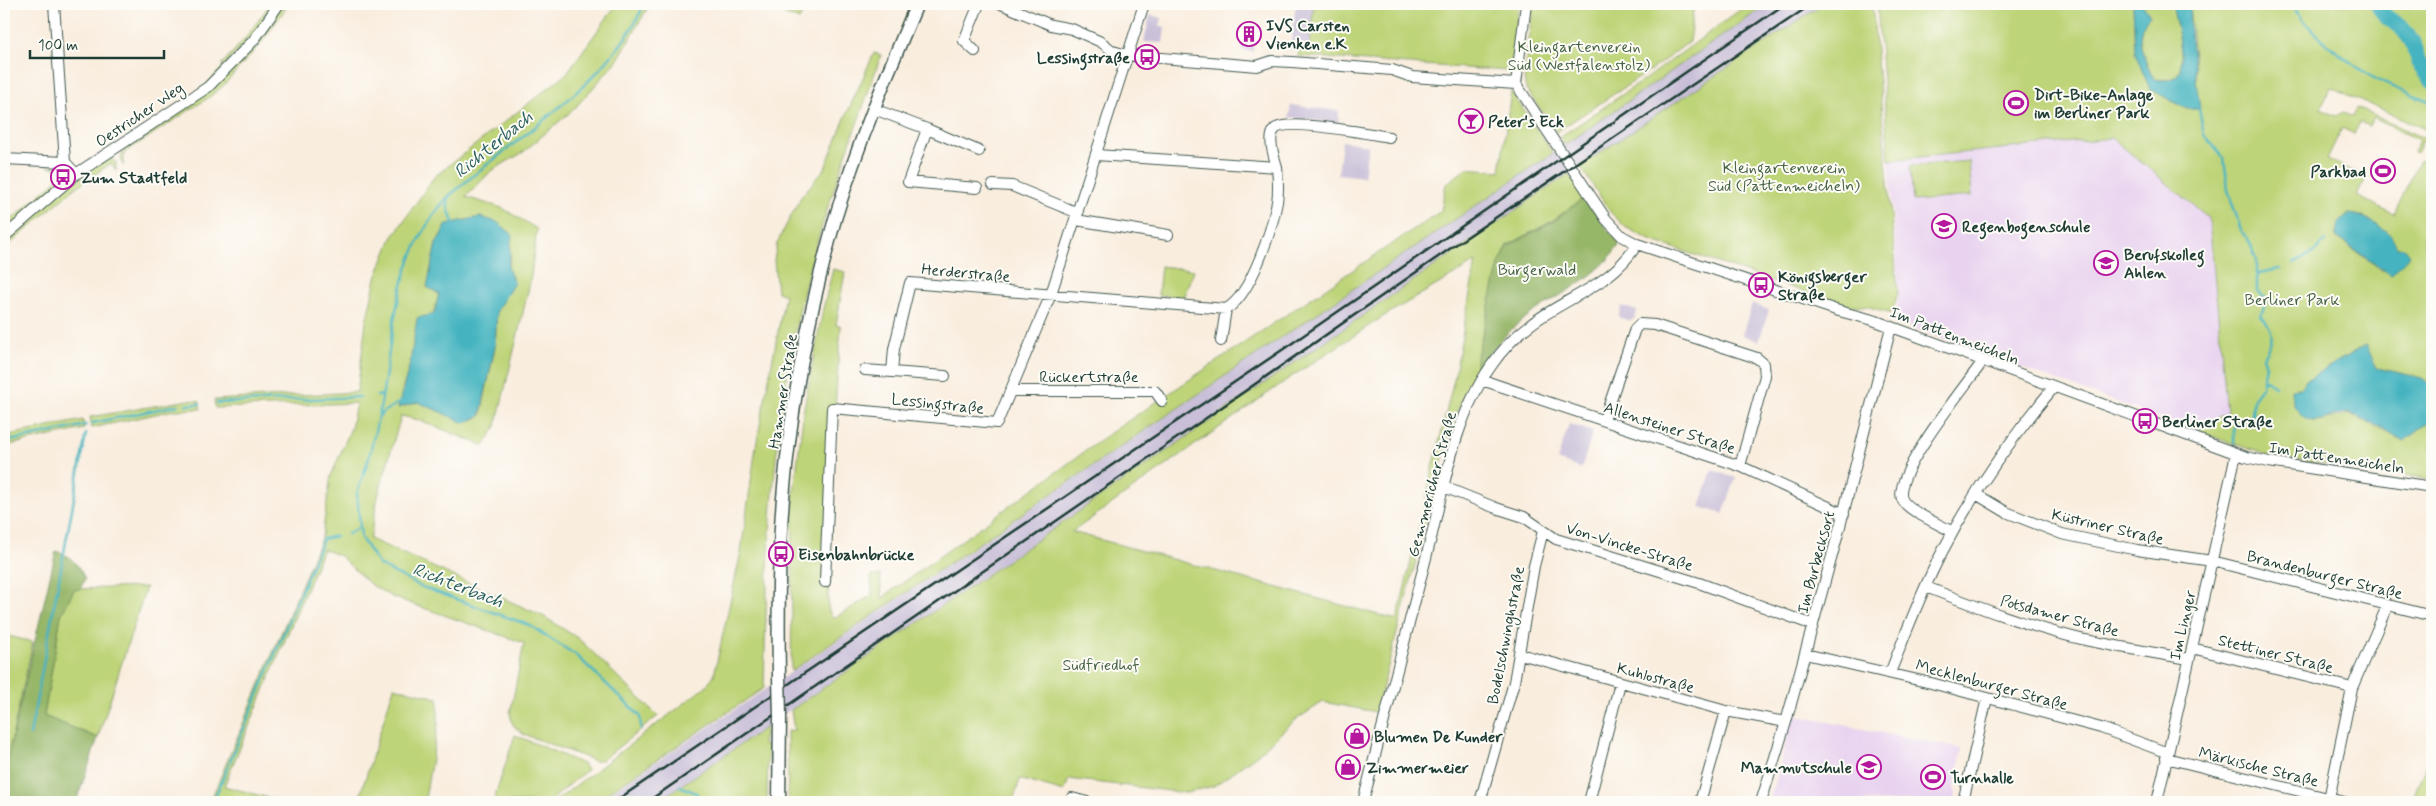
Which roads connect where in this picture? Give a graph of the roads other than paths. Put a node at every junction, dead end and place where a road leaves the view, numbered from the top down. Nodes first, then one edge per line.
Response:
1 (54, 4) edge
2 (279, 4) edge
3 (916, 4) edge
4 (979, 4) edge
5 (1001, 4) edge
6 (1144, 4) edge
7 (1526, 4) edge
8 (975, 51) dead end
9 (1126, 55) junction
10 (1516, 84) junction
11 (874, 108) junction
12 (927, 128) junction
13 (1390, 137) dead end
14 (979, 151) dead end
15 (1096, 155) junction
16 (4, 159) edge
17 (65, 162) junction
18 (1277, 166) junction
19 (76, 174) junction
20 (993, 184) dead end
21 (976, 188) dead end
22 (1077, 216) junction
23 (1168, 235) dead end
24 (4, 237) edge
25 (1637, 244) junction
26 (1052, 294) junction
27 (1226, 309) junction
28 (1891, 327) junction
29 (1221, 341) dead end
30 (1983, 361) junction
31 (865, 370) dead end
32 (892, 372) junction
33 (946, 376) dead end
34 (1482, 380) junction
35 (2054, 387) junction
36 (1012, 391) junction
37 (1162, 401) dead end
38 (1604, 420) junction
39 (2236, 454) junction
40 (1740, 466) junction
41 (1444, 487) junction
42 (2432, 487) edge
43 (1976, 494) junction
44 (1844, 514) junction
45 (1543, 531) junction
46 (1953, 532) junction
47 (2212, 561) junction
48 (825, 582) dead end
49 (1926, 587) junction
50 (2388, 604) junction
51 (2432, 616) edge
52 (1813, 625) junction
53 (2192, 648) junction
54 (1520, 654) junction
55 (1805, 654) junction
56 (2189, 659) junction
57 (1890, 673) junction
58 (1620, 683) junction
59 (2352, 688) junction
60 (1987, 698) junction
61 (1726, 711) junction
62 (1786, 722) junction
63 (2167, 756) junction
64 (2329, 799) junction
65 (780, 802) edge
66 (1071, 802) edge
67 (1087, 802) edge
68 (1363, 802) edge
69 (1480, 802) edge
70 (1589, 802) edge
71 (1700, 802) edge
72 (1761, 802) edge
73 (1963, 802) edge
74 (2157, 802) edge
75 (2344, 802) edge

1 - 17 street
2 - 19 street, Oestricher Weg
3 - 11 main road, Hammer Straße
4 - 8 street
5 - 9 street
6 - 9 street, Lessingstraße
7 - 10 street
9 - 10 street
9 - 15 street, Lessingstraße
10 - 25 street, Im Pattenmeicheln
11 - 12 street
11 - 65 main road, Hammer Straße, bridge
12 - 14 street
12 - 21 street
13 - 18 street
15 - 18 street
15 - 22 street, Lessingstraße
16 - 17 street
17 - 19 street
18 - 27 street
19 - 24 street, Oestricher Weg
20 - 22 street
22 - 23 street
22 - 26 street, Lessingstraße
25 - 28 street, Im Pattenmeicheln
25 - 34 street, Gemmericher Straße
26 - 27 street
26 - 32 street, Herderstraße
26 - 36 street, Lessingstraße
27 - 29 street
28 - 30 street, Im Pattenmeicheln
28 - 44 street, Im Burbecksort
30 - 35 street, Im Pattenmeicheln
30 - 46 street
31 - 32 street
32 - 33 street
34 - 38 street, Allensteiner Straße
34 - 41 street, Gemmericher Straße
35 - 39 street, Im Pattenmeicheln
35 - 43 street
36 - 37 street, Rückertstraße
36 - 48 street, Lessingstraße
38 - 40 street, Allensteiner Straße
38 - 40 street
39 - 42 street, Im Pattenmeicheln
39 - 47 street, Im Linger
40 - 44 street, Allensteiner Straße
41 - 45 street, Von-Vincke-Straße
41 - 68 street, Gemmericher Straße
43 - 46 street
43 - 47 street, Küstriner Straße
44 - 52 street, Im Burbecksort
45 - 52 street, Von-Vincke-Straße
45 - 54 street, Bodelschwinghstraße
46 - 49 street
47 - 50 street, Brandenburger Straße
47 - 53 street, Im Linger
49 - 56 street, Potsdamer Straße
49 - 57 street
50 - 51 street, Brandenburger Straße
50 - 59 street
52 - 55 street, Im Burbecksort
53 - 56 street, Im Linger
53 - 59 street, Stettiner Straße
54 - 58 street, Kuhlostraße
54 - 69 street, Bodelschwinghstraße
55 - 57 street, Mecklenburger Straße
55 - 62 street, Im Burbecksort
56 - 63 street, Im Linger
57 - 60 street, Mecklenburger Straße
58 - 61 street, Kuhlostraße
58 - 70 street
59 - 64 street
60 - 63 street, Mecklenburger Straße
60 - 73 street
61 - 62 street, Kuhlostraße
61 - 71 street
62 - 72 street, Im Burbecksort
63 - 64 street, Märkische Straße
63 - 74 street, Im Linger
64 - 75 street, Märkische Straße
66 - 67 street

